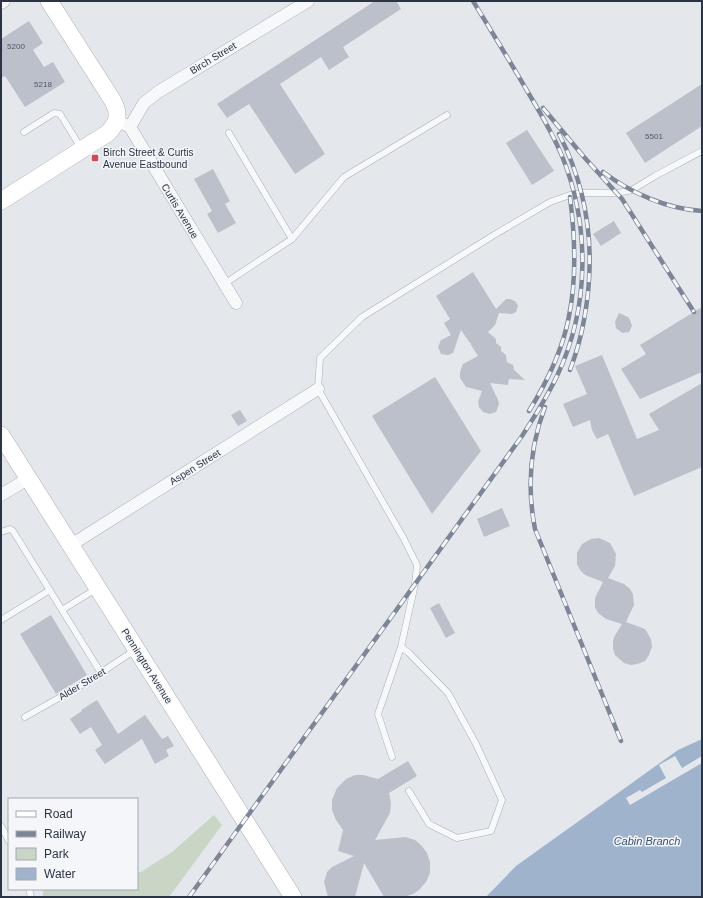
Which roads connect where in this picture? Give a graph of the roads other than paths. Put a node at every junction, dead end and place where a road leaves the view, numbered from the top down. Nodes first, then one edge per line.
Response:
1 (4, 1) edge
2 (49, 1) edge
3 (308, 1) edge
4 (1, 3) edge
5 (446, 115) dead end
6 (124, 124) junction
7 (24, 132) dead end
8 (229, 133) dead end
9 (82, 149) junction
10 (702, 151) edge
11 (1, 201) edge
12 (292, 239) junction
13 (224, 284) junction
14 (236, 303) dead end
15 (318, 389) junction
16 (1, 434) edge
17 (29, 478) junction
18 (1, 495) edge
19 (1, 532) edge
20 (71, 545) junction
21 (98, 588) junction
22 (50, 590) junction
23 (62, 610) junction
24 (1, 620) edge
25 (401, 647) junction
26 (137, 649) junction
27 (101, 673) junction
28 (25, 717) dead end
29 (392, 757) dead end
30 (409, 791) dead end
31 (1, 826) edge
32 (8, 839) edge
33 (293, 897) edge

1 - 4 street
2 - 6 main road, Curtis Avenue
3 - 6 street, Birch Street
5 - 12 lane
6 - 9 main road, Birch Street
6 - 13 street, Curtis Avenue
7 - 9 lane
8 - 12 lane
9 - 11 main road, Birch Street
10 - 15 lane
12 - 13 lane
13 - 14 street, Curtis Avenue
15 - 20 street, Aspen Street
15 - 25 lane
16 - 17 main road, Pennington Avenue
17 - 18 street
17 - 20 main road, Pennington Avenue
19 - 22 lane
20 - 21 main road, Pennington Avenue
21 - 23 lane
21 - 26 main road, Pennington Avenue
22 - 23 lane
22 - 24 lane
23 - 27 lane
25 - 29 lane
25 - 30 lane
26 - 27 lane, Alder Street
26 - 33 main road, Pennington Avenue
27 - 28 lane, Alder Street
31 - 32 lane

